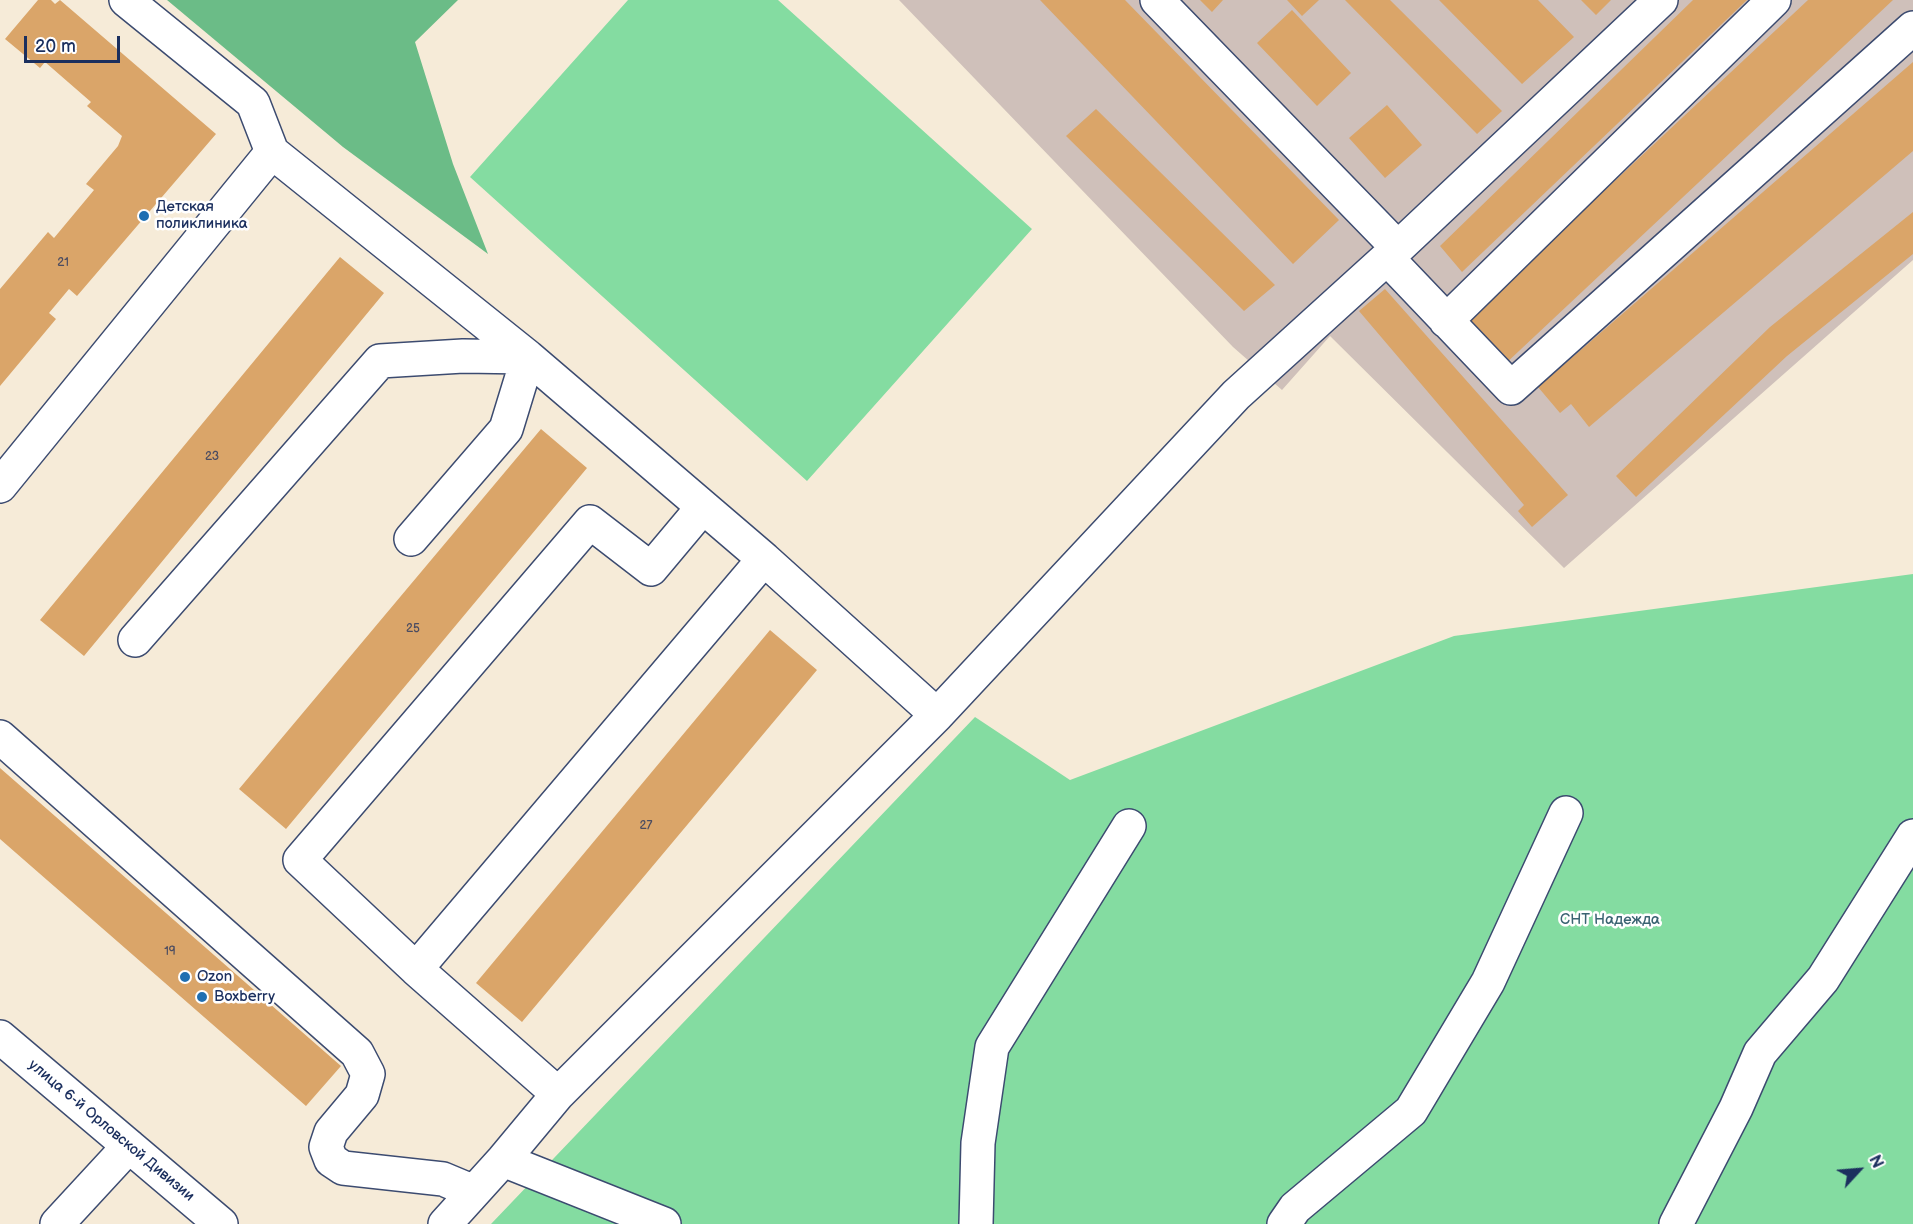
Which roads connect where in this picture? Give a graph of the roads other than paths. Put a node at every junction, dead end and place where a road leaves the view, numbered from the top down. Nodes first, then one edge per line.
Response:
1 (126, 0) edge
2 (1157, 0) edge
3 (1661, 0) edge
4 (1774, 0) edge
5 (1913, 28) edge
6 (272, 152) junction
7 (1392, 253) junction
8 (1446, 321) junction
9 (528, 357) junction
10 (0, 486) edge
11 (703, 507) junction
12 (411, 540) dead end
13 (764, 559) junction
14 (135, 640) dead end
15 (938, 715) junction
16 (0, 737) edge
17 (1566, 813) dead end
18 (1130, 826) dead end
19 (1913, 836) edge
20 (416, 969) junction
21 (0, 1037) edge
22 (558, 1094) junction
23 (129, 1146) junction
24 (503, 1160) junction
25 (474, 1192) junction
26 (57, 1224) edge
27 (221, 1224) edge
28 (445, 1224) edge
29 (664, 1224) edge
30 (976, 1224) edge
31 (1284, 1224) edge
32 (1676, 1224) edge

1 - 6 street
2 - 7 street
3 - 7 street
4 - 8 street
5 - 8 street
6 - 9 street
6 - 10 street
7 - 8 street
7 - 15 street
9 - 11 street
9 - 12 street
9 - 14 street
11 - 13 street
11 - 20 street
13 - 15 street
13 - 20 street
15 - 22 street
16 - 25 street
17 - 31 street
18 - 30 street
19 - 32 street
20 - 22 street
21 - 23 street, улица 6-й Орловской Дивизии
22 - 24 street
23 - 26 street
23 - 27 street, улица 6-й Орловской Дивизии
24 - 25 street
24 - 29 street
25 - 28 street

